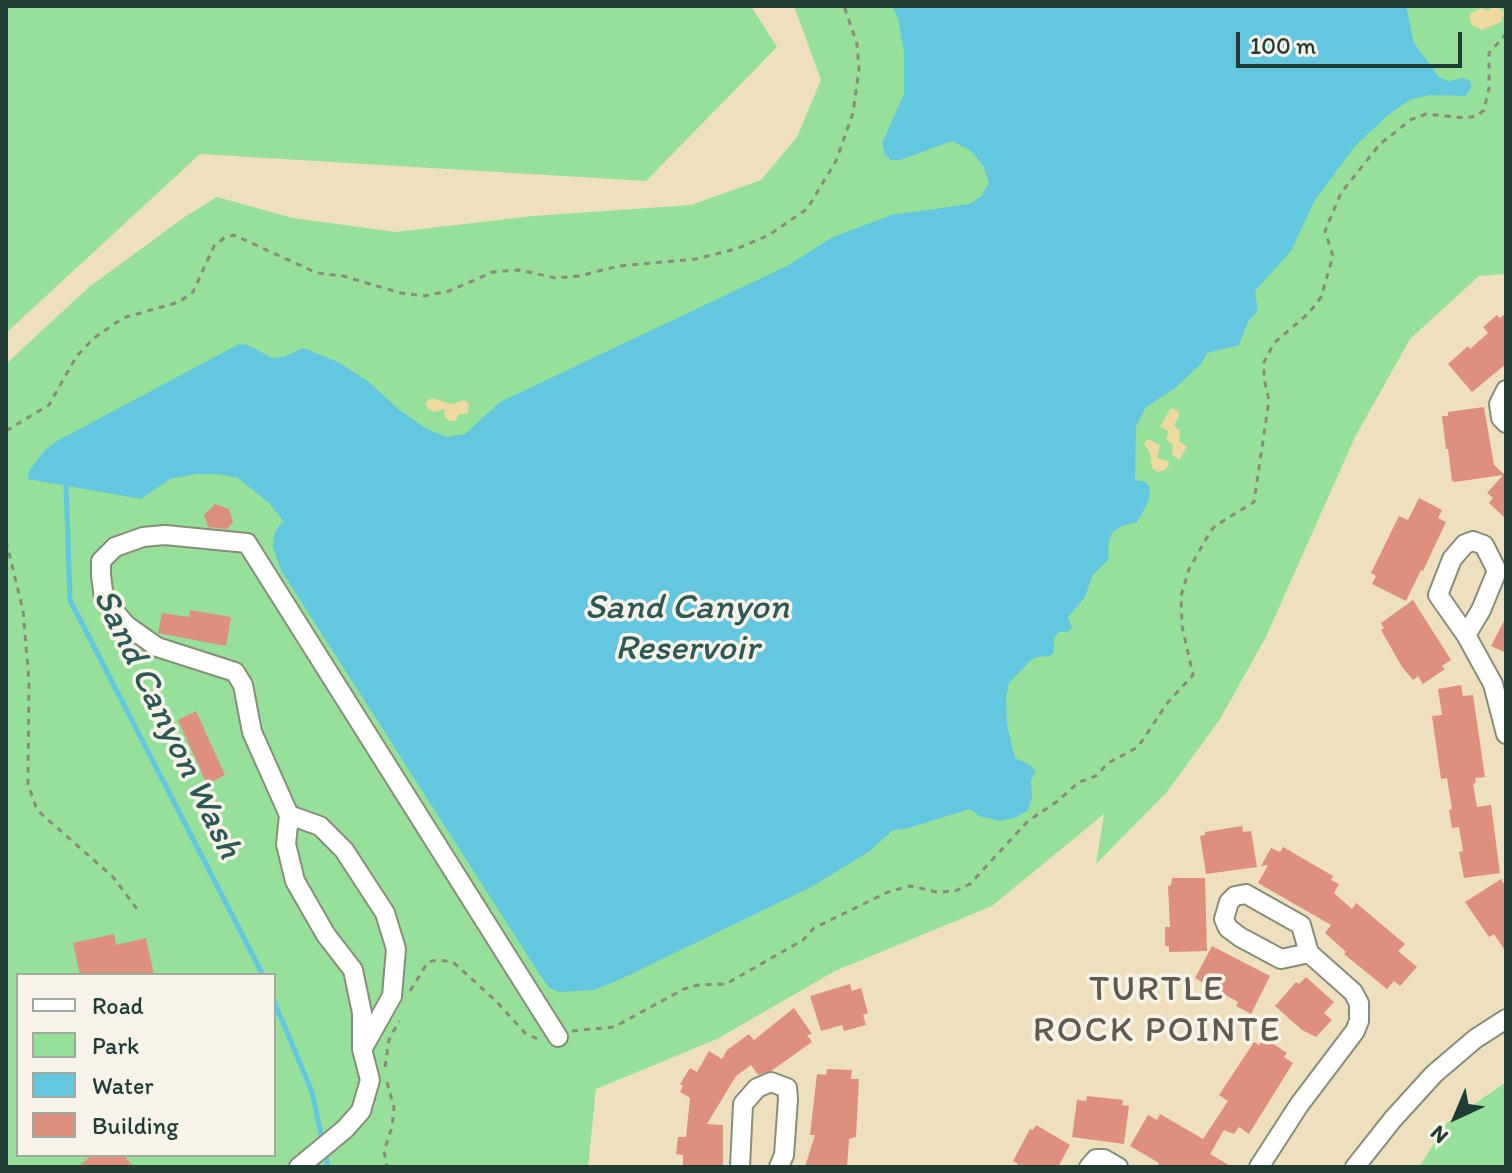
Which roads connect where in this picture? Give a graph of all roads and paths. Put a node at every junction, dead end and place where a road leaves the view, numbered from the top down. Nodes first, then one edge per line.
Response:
1 (844, 6) edge
2 (1506, 34) edge
3 (1506, 390) edge
4 (1506, 423) edge
5 (6, 431) edge
6 (6, 541) edge
7 (1466, 635) junction
8 (1506, 734) edge
9 (289, 815) junction
10 (137, 909) dead end
11 (1309, 953) junction
12 (407, 1003) dead end
13 (403, 1012) dead end
14 (1506, 1019) edge
15 (558, 1037) junction
16 (362, 1049) junction
17 (385, 1072) dead end
18 (386, 1080) dead end
19 (299, 1167) edge
20 (387, 1167) edge
21 (740, 1167) edge
22 (779, 1167) edge
23 (1089, 1167) edge
24 (1118, 1167) edge
25 (1259, 1167) edge
26 (1355, 1167) edge

1 - 5 path
2 - 15 path
3 - 4 street
6 - 10 path
7 - 7 street
7 - 8 street
9 - 15 street
9 - 16 street
9 - 16 street
11 - 11 street
11 - 25 street
12 - 15 path
13 - 17 path
14 - 26 street
16 - 19 street
18 - 20 path
21 - 22 street
23 - 24 street

